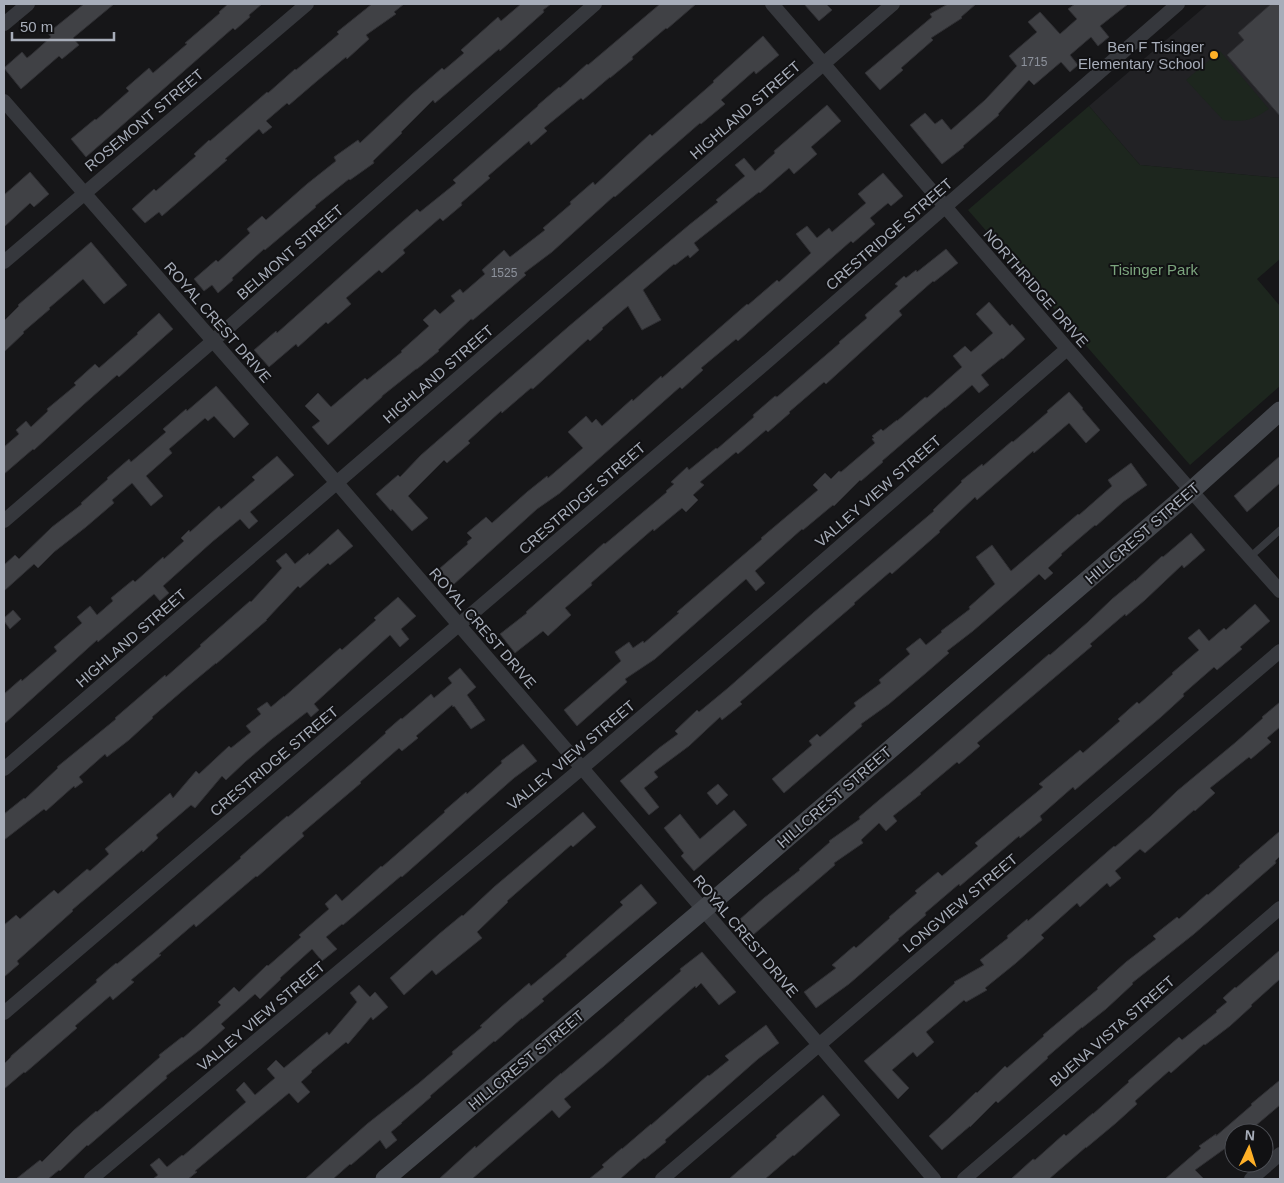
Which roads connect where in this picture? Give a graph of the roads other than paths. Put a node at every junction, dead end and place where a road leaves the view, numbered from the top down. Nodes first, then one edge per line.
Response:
1 (28, 4) edge
2 (307, 4) edge
3 (595, 4) edge
4 (772, 4) edge
5 (893, 4) edge
6 (1178, 4) edge
7 (4, 24) edge
8 (824, 64) junction
9 (4, 101) edge
10 (84, 193) junction
11 (945, 207) junction
12 (4, 262) edge
13 (213, 341) junction
14 (1067, 348) junction
15 (1280, 411) edge
16 (336, 483) junction
17 (1191, 491) junction
18 (4, 522) edge
19 (1280, 530) edge
20 (1250, 557) junction
21 (1280, 591) edge
22 (458, 625) junction
23 (1280, 651) edge
24 (582, 768) junction
25 (4, 769) edge
26 (1280, 908) edge
27 (703, 910) junction
28 (4, 1013) edge
29 (818, 1045) junction
30 (1280, 1154) edge
31 (91, 1179) edge
32 (385, 1179) edge
33 (662, 1179) edge
34 (934, 1179) edge
35 (964, 1179) edge
36 (1251, 1179) edge

1 - 7 street
2 - 10 street, ROSEMONT STREET
3 - 13 street, BELMONT STREET
4 - 8 street, NORTHRIDGE DRIVE
5 - 8 street, HIGHLAND STREET
6 - 11 street, CRESTRIDGE STREET
8 - 11 street, NORTHRIDGE DRIVE
8 - 16 street, HIGHLAND STREET
9 - 10 street, ROYAL CREST DRIVE
10 - 12 street, ROSEMONT STREET
10 - 13 street, ROYAL CREST DRIVE
11 - 14 street, NORTHRIDGE DRIVE
11 - 22 street, CRESTRIDGE STREET
13 - 16 street, ROYAL CREST DRIVE
13 - 18 street, BELMONT STREET
14 - 17 street, NORTHRIDGE DRIVE
14 - 24 street, VALLEY VIEW STREET
15 - 17 street, HILLCREST STREET
16 - 22 street, ROYAL CREST DRIVE
16 - 25 street, HIGHLAND STREET
17 - 20 street, NORTHRIDGE DRIVE
17 - 27 street, HILLCREST STREET
19 - 20 lane
20 - 21 street, NORTHRIDGE DRIVE
22 - 24 street, ROYAL CREST DRIVE
22 - 28 street, CRESTRIDGE STREET
23 - 29 street, LONGVIEW STREET
24 - 27 street, ROYAL CREST DRIVE
24 - 31 street, VALLEY VIEW STREET
26 - 35 street, BUENA VISTA STREET
27 - 29 street, ROYAL CREST DRIVE
27 - 32 street, HILLCREST STREET
29 - 33 street, LONGVIEW STREET
29 - 34 street, ROYAL CREST DRIVE
30 - 36 street

